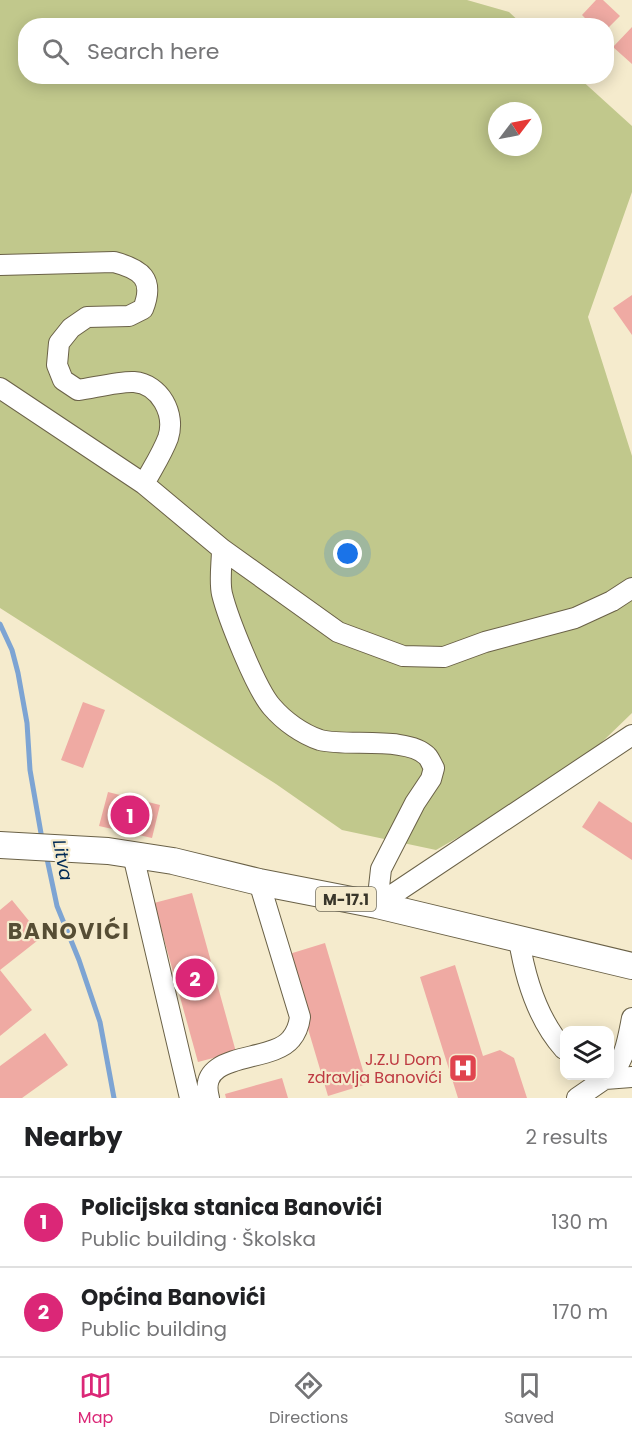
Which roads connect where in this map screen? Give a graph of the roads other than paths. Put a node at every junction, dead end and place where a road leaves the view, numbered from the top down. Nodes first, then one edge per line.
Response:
1 (0, 265) edge
2 (0, 388) edge
3 (144, 484) junction
4 (222, 549) junction
5 (632, 588) edge
6 (632, 735) edge
7 (2, 847) edge
8 (133, 855) junction
9 (259, 882) junction
10 (377, 904) junction
11 (519, 939) junction
12 (632, 966) edge
13 (632, 1018) edge
14 (560, 1044) edge
15 (614, 1074) edge
16 (605, 1080) edge
17 (189, 1098) edge
18 (209, 1098) edge
19 (577, 1098) edge

1 - 3 street
2 - 3 street
3 - 4 street
4 - 5 street
4 - 10 street
6 - 10 street
7 - 8 main road, M-17.1
8 - 9 main road, M-17.1
8 - 17 street
9 - 10 main road, M-17.1
9 - 18 street
10 - 11 main road, M-17.1
11 - 12 main road, M-17.1
11 - 14 street
13 - 15 street
16 - 19 street

